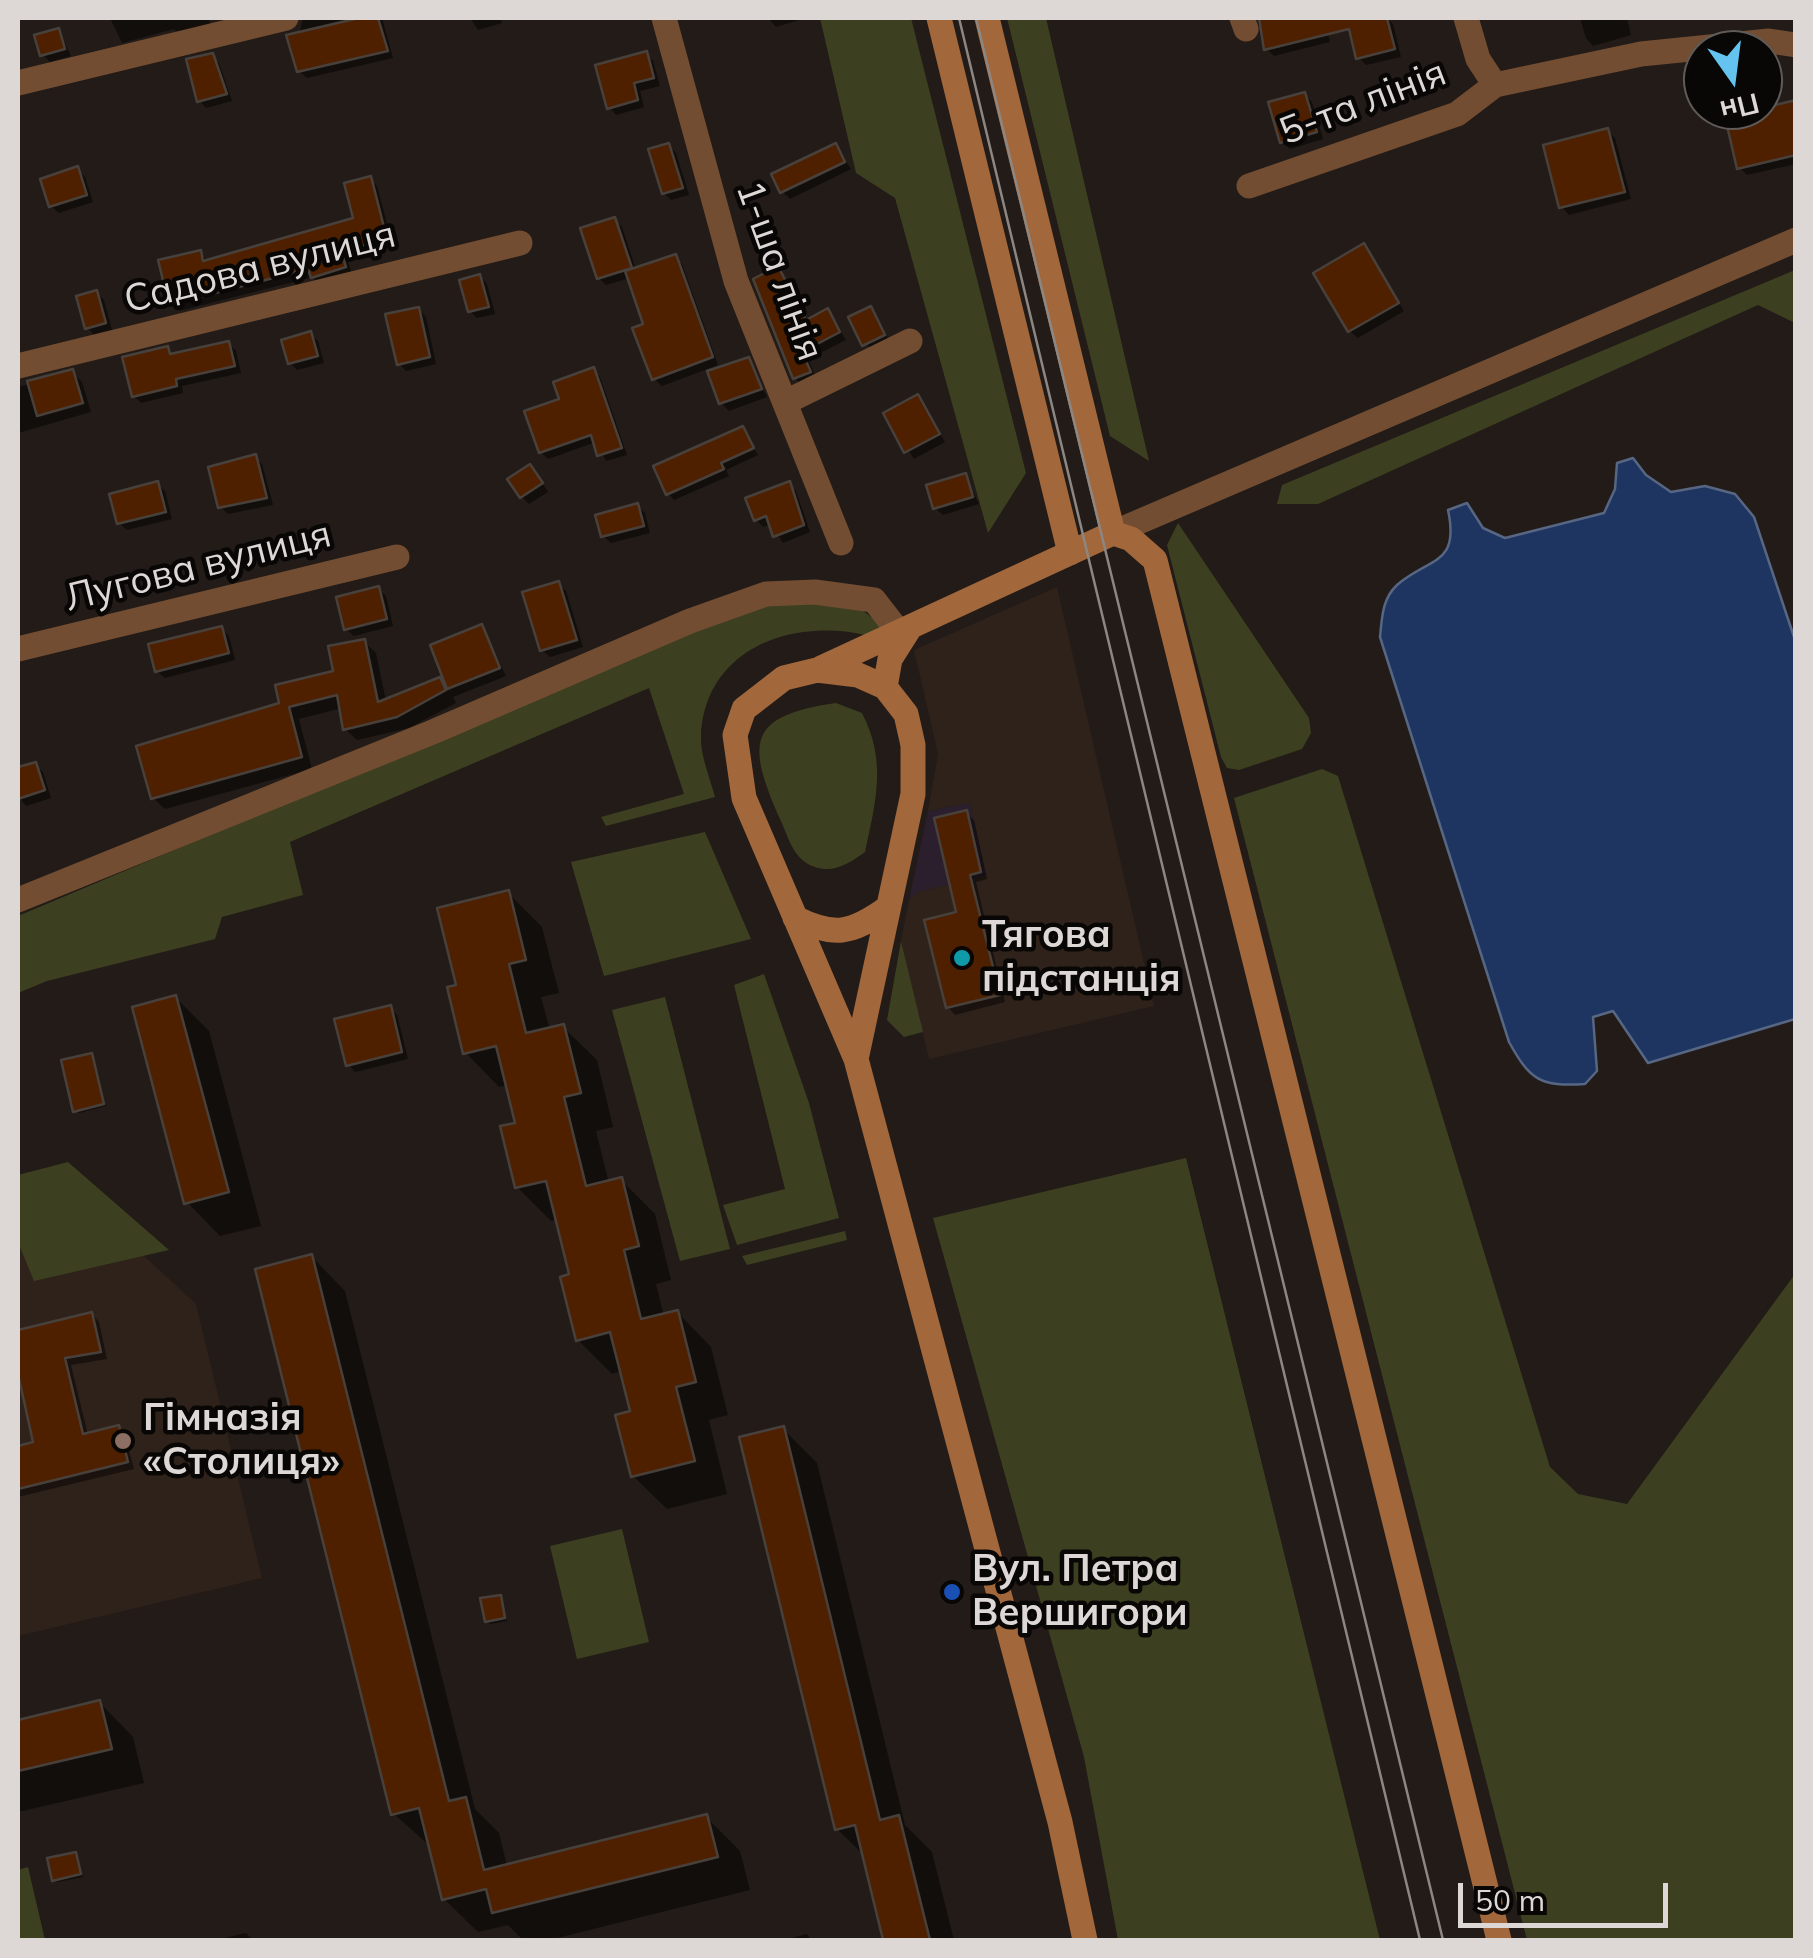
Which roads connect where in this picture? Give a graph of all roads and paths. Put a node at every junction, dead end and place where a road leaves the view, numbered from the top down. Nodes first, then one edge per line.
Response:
1 (286, 18) edge
2 (664, 18) edge
3 (938, 18) edge
4 (987, 18) edge
5 (1466, 18) edge
6 (1796, 45) edge
7 (18, 83) edge
8 (1495, 85) junction
9 (1250, 186) dead end
10 (1796, 240) edge
11 (520, 243) dead end
12 (910, 341) dead end
13 (18, 366) edge
14 (786, 402) junction
15 (1113, 533) junction
16 (841, 543) dead end
17 (1070, 552) junction
18 (397, 557) dead end
19 (907, 627) junction
20 (18, 650) edge
21 (816, 670) junction
22 (886, 688) junction
23 (18, 900) edge
24 (886, 909) junction
25 (796, 918) junction
26 (856, 1059) junction
27 (1085, 1940) edge
28 (1499, 1940) edge

1 - 7 street
2 - 14 street, 1-ша лінія
3 - 17 main road
4 - 15 main road
5 - 8 street
6 - 8 street, 5-та лінія
8 - 9 street, 5-та лінія
10 - 15 street
11 - 13 street, Садова вулиця
12 - 14 street
14 - 16 street, 1-ша лінія
15 - 17 main road
15 - 28 main road
17 - 19 main road
18 - 20 street, Лугова вулиця
19 - 21 main road
19 - 22 main road
19 - 23 street
21 - 22 main road
21 - 25 main road
22 - 24 main road
24 - 25 main road
24 - 26 main road
25 - 26 main road
26 - 27 main road

